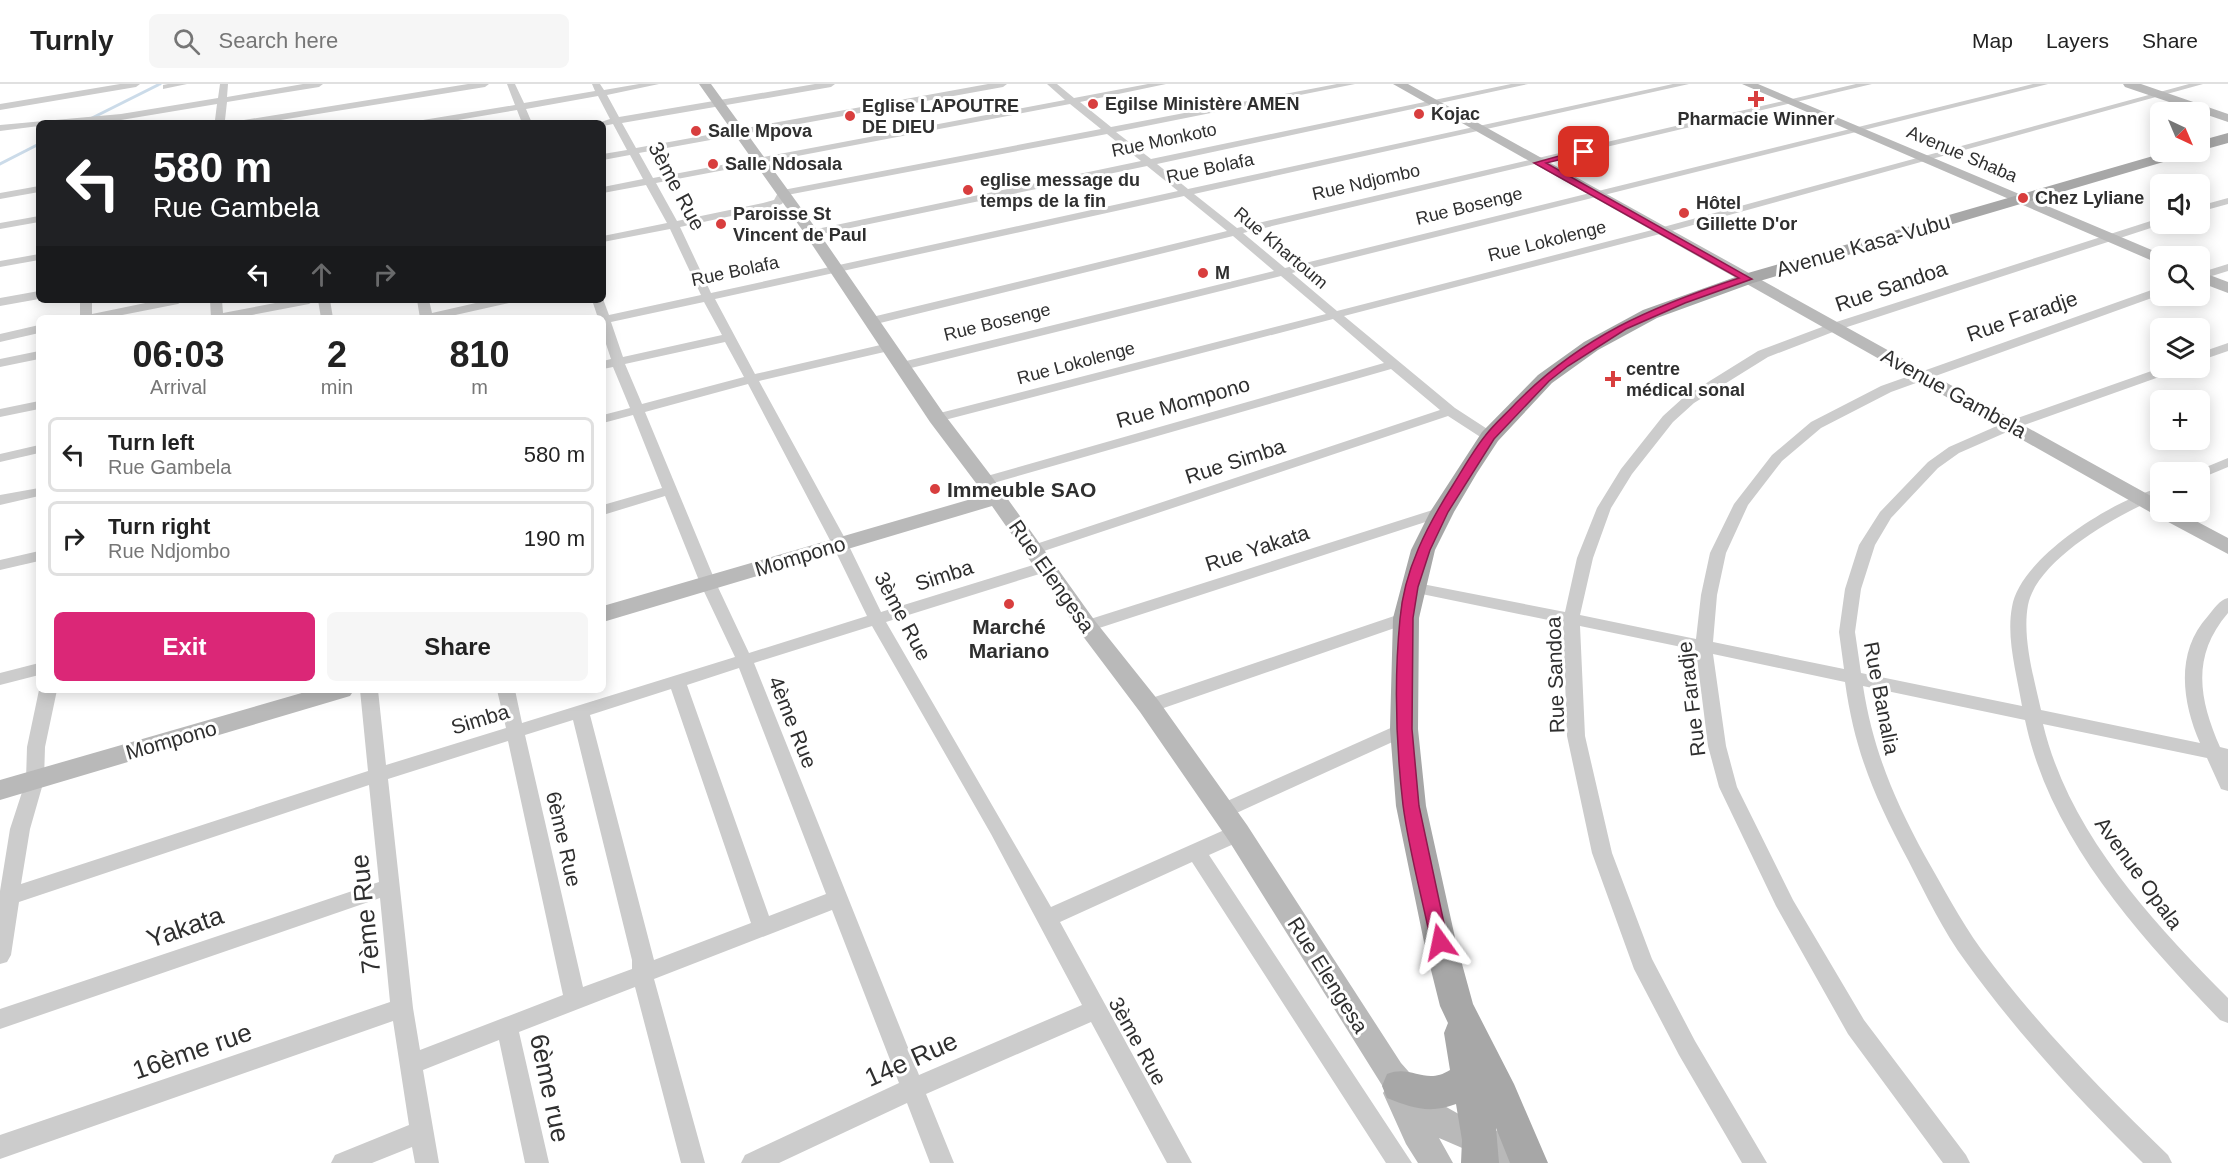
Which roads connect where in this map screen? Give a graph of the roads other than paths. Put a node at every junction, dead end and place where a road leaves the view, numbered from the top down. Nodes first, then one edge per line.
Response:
1 (136, 84) edge
2 (183, 84) edge
3 (224, 84) edge
4 (319, 84) edge
5 (485, 84) edge
6 (511, 84) edge
7 (655, 84) edge
8 (705, 84) edge
9 (831, 84) edge
10 (1003, 84) edge
11 (1051, 84) edge
12 (1162, 84) edge
13 (1351, 84) edge
14 (1400, 84) edge
15 (1524, 84) edge
16 (1684, 84) edge
17 (1748, 84) edge
18 (1868, 84) edge
19 (2044, 84) edge
20 (2129, 84) edge
21 (2199, 84) edge
22 (166, 87) dead end
23 (598, 88) edge
24 (2159, 94) junction
25 (223, 100) junction
26 (1071, 100) junction
27 (1790, 102) junction
28 (719, 103) junction
29 (1433, 103) junction
30 (294, 106) edge
31 (521, 106) junction
32 (0, 107) edge
33 (2228, 118) edge
34 (80, 120) edge
35 (220, 120) dead end
36 (253, 120) edge
37 (440, 120) edge
38 (526, 120) edge
39 (609, 122) edge
40 (36, 124) edge
41 (0, 128) edge
42 (1478, 129) junction
43 (1858, 131) junction
44 (739, 132) junction
45 (1111, 132) junction
46 (2228, 138) edge
47 (2210, 143) edge
48 (633, 151) junction
49 (606, 156) edge
50 (1924, 159) junction
51 (761, 161) junction
52 (2150, 161) edge
53 (1149, 162) junction
54 (1538, 163) junction
55 (649, 182) junction
56 (606, 189) edge
57 (36, 190) edge
58 (1187, 193) junction
59 (783, 194) junction
60 (0, 196) edge
61 (1596, 196) junction
62 (2020, 199) junction
63 (2228, 201) edge
64 (2210, 206) edge
65 (36, 220) edge
66 (673, 224) junction
67 (2150, 224) edge
68 (0, 226) edge
69 (1660, 231) junction
70 (1235, 232) junction
71 (812, 233) junction
72 (2107, 236) junction
73 (606, 238) edge
74 (2150, 255) edge
75 (36, 258) edge
76 (0, 264) edge
77 (2228, 267) edge
78 (837, 269) junction
79 (1281, 272) junction
80 (2210, 273) edge
81 (1747, 279) junction
82 (2210, 281) edge
83 (2228, 288) edge
84 (2150, 295) edge
85 (36, 296) edge
86 (707, 296) junction
87 (0, 302) edge
88 (163, 303) edge
89 (294, 303) edge
90 (493, 303) edge
91 (1332, 314) junction
92 (102, 315) edge
93 (232, 315) edge
94 (440, 315) edge
95 (606, 319) edge
96 (872, 321) junction
97 (1834, 327) junction
98 (36, 330) edge
99 (606, 332) edge
100 (730, 337) junction
101 (0, 338) edge
102 (889, 347) junction
103 (2228, 347) edge
104 (2210, 353) edge
105 (36, 356) edge
106 (0, 363) edge
107 (611, 363) edge
108 (1393, 364) junction
109 (903, 366) junction
110 (1922, 375) junction
111 (2150, 375) edge
112 (751, 379) junction
113 (36, 406) edge
114 (638, 410) junction
115 (1450, 411) junction
116 (1, 416) edge
117 (606, 418) edge
118 (937, 418) junction
119 (2011, 425) junction
120 (1490, 437) junction
121 (36, 450) edge
122 (0, 458) edge
123 (2228, 462) edge
124 (2210, 470) edge
125 (671, 490) junction
126 (991, 490) junction
127 (36, 493) edge
128 (2150, 495) edge
129 (2150, 497) edge
130 (0, 500) edge
131 (606, 509) edge
132 (1442, 512) junction
133 (2182, 522) edge
134 (840, 544) junction
135 (2228, 547) edge
136 (36, 557) edge
137 (1038, 558) junction
138 (0, 565) edge
139 (708, 583) junction
140 (1412, 587) junction
141 (2228, 603) edge
142 (606, 613) edge
143 (1406, 618) junction
144 (877, 620) junction
145 (1570, 621) junction
146 (1087, 626) junction
147 (1704, 646) junction
148 (744, 659) junction
149 (36, 670) edge
150 (1853, 677) junction
151 (0, 679) edge
152 (677, 681) junction
153 (47, 693) edge
154 (332, 693) edge
155 (369, 693) edge
156 (507, 693) edge
157 (1149, 706) junction
158 (580, 711) junction
159 (2032, 716) junction
160 (1404, 729) junction
161 (515, 732) junction
162 (2220, 755) edge
163 (380, 774) junction
164 (35, 780) junction
165 (2228, 784) edge
166 (0, 790) edge
167 (1222, 811) junction
168 (1238, 833) junction
169 (1196, 852) junction
170 (388, 886) junction
171 (839, 898) junction
172 (4, 899) edge
173 (1046, 919) junction
174 (763, 927) junction
175 (0, 955) edge
176 (642, 974) junction
177 (575, 999) junction
178 (1457, 1006) junction
179 (402, 1008) junction
180 (1094, 1010) junction
181 (2228, 1013) edge
182 (0, 1019) edge
183 (507, 1026) junction
184 (411, 1064) junction
185 (1468, 1078) junction
186 (1395, 1079) junction
187 (912, 1089) junction
188 (423, 1131) junction
189 (0, 1147) edge
190 (1480, 1151) edge
191 (1529, 1162) edge
192 (343, 1163) edge
193 (427, 1163) edge
194 (537, 1163) edge
195 (693, 1163) edge
196 (753, 1163) edge
197 (942, 1163) edge
198 (1180, 1163) edge
199 (1400, 1163) edge
200 (1437, 1163) edge
201 (1755, 1163) edge
202 (1958, 1163) edge
203 (2160, 1163) edge

1 - 32 street
2 - 22 street
3 - 25 street
4 - 30 street
5 - 30 street
6 - 31 street
7 - 23 street
8 - 28 street, Rue Elengesa
9 - 28 street
10 - 44 street
11 - 26 street, Rue Khartoum
12 - 26 street
13 - 45 street
14 - 29 street, Avenue Gambela
15 - 29 street, Rue Monkoto
16 - 42 street, Rue Bolafa
17 - 27 street, Avenue Shaba
18 - 27 street, Rue Ndjombo
19 - 43 street, Rue Bosenge
20 - 24 street
21 - 24 street, Rue Lokolenge
23 - 31 street
23 - 39 street, 3ème Rue
24 - 33 street
24 - 50 street, Rue Lokolenge
25 - 30 street
25 - 34 street
25 - 35 street
26 - 45 street, Rue Khartoum
26 - 51 street
27 - 43 street, Avenue Shaba
27 - 54 street, Rue Ndjombo
28 - 39 street
28 - 44 street, Rue Elengesa
29 - 42 street, Avenue Gambela
29 - 53 street, Rue Monkoto
30 - 36 street
31 - 37 street
31 - 38 street
39 - 48 street, 3ème Rue
40 - 41 street
42 - 54 street, Avenue Gambela
42 - 58 street, Rue Bolafa
43 - 50 street, Avenue Shaba
43 - 61 street, Rue Bosenge
44 - 48 street
44 - 51 street, Rue Elengesa
45 - 53 street, Rue Khartoum
45 - 59 street
46 - 47 main road
48 - 49 street
48 - 55 street, 3ème Rue
50 - 62 street, Avenue Shaba
50 - 69 street, Rue Lokolenge
51 - 55 street
51 - 59 street, Rue Elengesa
52 - 62 main road, Avenue Kasa-Vubu
53 - 58 street, Rue Khartoum
53 - 71 street, Rue Monkoto
54 - 61 street, Avenue Gambela
54 - 70 street, Rue Ndjombo
55 - 56 street
55 - 66 street, 3ème Rue
57 - 60 street
58 - 70 street, Rue Khartoum
58 - 78 street, Rue Bolafa
59 - 66 street
59 - 71 street, Rue Elengesa
61 - 69 street, Avenue Gambela
61 - 79 street, Rue Bosenge
62 - 72 street, Avenue Shaba
62 - 81 main road, Avenue Kasa-Vubu
63 - 64 street
65 - 68 street
66 - 73 street
66 - 86 street, 3ème Rue
67 - 72 street, Rue Sandoa
69 - 81 street, Avenue Gambela
69 - 91 street, Rue Lokolenge
70 - 79 street, Rue Khartoum
70 - 96 street, Rue Ndjombo
71 - 78 street, Rue Elengesa
72 - 74 street, Avenue Shaba
72 - 97 street, Rue Sandoa
75 - 76 street
77 - 80 street
78 - 86 street, Rue Bolafa
78 - 96 street, Rue Elengesa
79 - 91 street, Rue Khartoum
79 - 109 street, Rue Bosenge
81 - 97 street, Avenue Gambela
81 - 120 main road, Avenue Kasa-Vubu
82 - 83 street
84 - 110 street, Rue Faradje
85 - 87 street
86 - 95 street, Rue Bolafa
86 - 100 street, 3ème Rue
88 - 92 street
89 - 93 street
90 - 94 street
91 - 108 street, Rue Khartoum
91 - 118 street, Rue Lokolenge
96 - 102 street, Rue Elengesa
97 - 110 street, Avenue Gambela
97 - 145 street, Rue Sandoa
98 - 101 street
99 - 107 street, 4ème Rue
100 - 107 street
100 - 112 street, 3ème Rue
102 - 109 street, Rue Elengesa
102 - 112 street
103 - 104 street
105 - 106 street
107 - 114 street, 4ème Rue
108 - 115 street, Rue Khartoum
108 - 126 street, Rue Mompono
109 - 118 street, Rue Elengesa
110 - 119 street, Avenue Gambela
110 - 147 street, Rue Faradje
111 - 119 street, Rue Banalia
112 - 114 street
112 - 134 street, 3ème Rue
113 - 116 street
114 - 117 street
114 - 125 street, 4ème Rue
115 - 120 street, Rue Khartoum
115 - 137 street, Rue Simba
118 - 126 street, Rue Elengesa
119 - 128 street, Avenue Gambela
119 - 150 street, Rue Banalia
120 - 132 main road, Avenue Kasa-Vubu
121 - 122 street
123 - 124 street
125 - 131 street
125 - 139 street, 4ème Rue
126 - 134 street, Mompono
126 - 137 street, Rue Elengesa
127 - 130 street
129 - 159 street, Avenue Opala
132 - 140 main road, Avenue Kasa-Vubu
132 - 146 street, Rue Yakata
133 - 135 street
134 - 139 street, Mompono
134 - 144 street, 3ème Rue
136 - 138 street
137 - 144 street, Simba
137 - 146 street, Rue Elengesa
139 - 142 street, Mompono
139 - 148 street, 4ème Rue
140 - 143 main road, Avenue Kasa-Vubu
140 - 145 street
141 - 162 street
143 - 157 street
143 - 160 main road, Avenue Kasa-Vubu
144 - 148 street, Simba
144 - 173 street, 3ème Rue
145 - 147 street
145 - 201 street, Rue Sandoa
146 - 157 street, Rue Elengesa
147 - 150 street
147 - 202 street, Rue Faradje
148 - 152 street, Simba
148 - 171 street, 4ème Rue
149 - 151 street
150 - 159 street
150 - 203 street, Rue Banalia
152 - 158 street, Simba
152 - 174 street
153 - 164 street
154 - 164 street, Mompono
155 - 163 street, 7ème Rue
156 - 161 street, 6ème Rue
157 - 167 street, Rue Elengesa
158 - 161 street, Simba
158 - 176 street
159 - 162 street
159 - 181 street, Avenue Opala
160 - 167 street
160 - 178 main road, Avenue Kasa-Vubu
161 - 163 street, Simba
161 - 177 street, 6ème Rue
162 - 165 street
163 - 170 street, 7ème Rue
163 - 172 street, Simba
164 - 166 street, Mompono
164 - 172 street
167 - 168 street, Rue Elengesa
168 - 169 street
168 - 186 street, Rue Elengesa
169 - 173 street
169 - 199 street
170 - 179 street, 7ème Rue
170 - 182 street, Yakata
171 - 174 street
171 - 187 street, 4ème Rue
172 - 175 street
173 - 180 street, 3ème Rue
174 - 176 street
176 - 177 street
176 - 195 street
177 - 183 street
178 - 185 main road
178 - 191 main road, Avenue Kasa-Vubu
179 - 184 street, 7ème Rue
179 - 189 street, 16ème rue
180 - 187 street, 14e Rue
180 - 198 street, 3ème Rue
183 - 184 street
183 - 194 street, 6ème rue
184 - 188 street, 7ème Rue
185 - 186 main road
185 - 190 main road
186 - 190 street
186 - 200 street
187 - 196 street, 14e Rue
187 - 197 street, 4ème Rue
188 - 192 street
188 - 193 street, 7ème Rue
190 - 191 street

